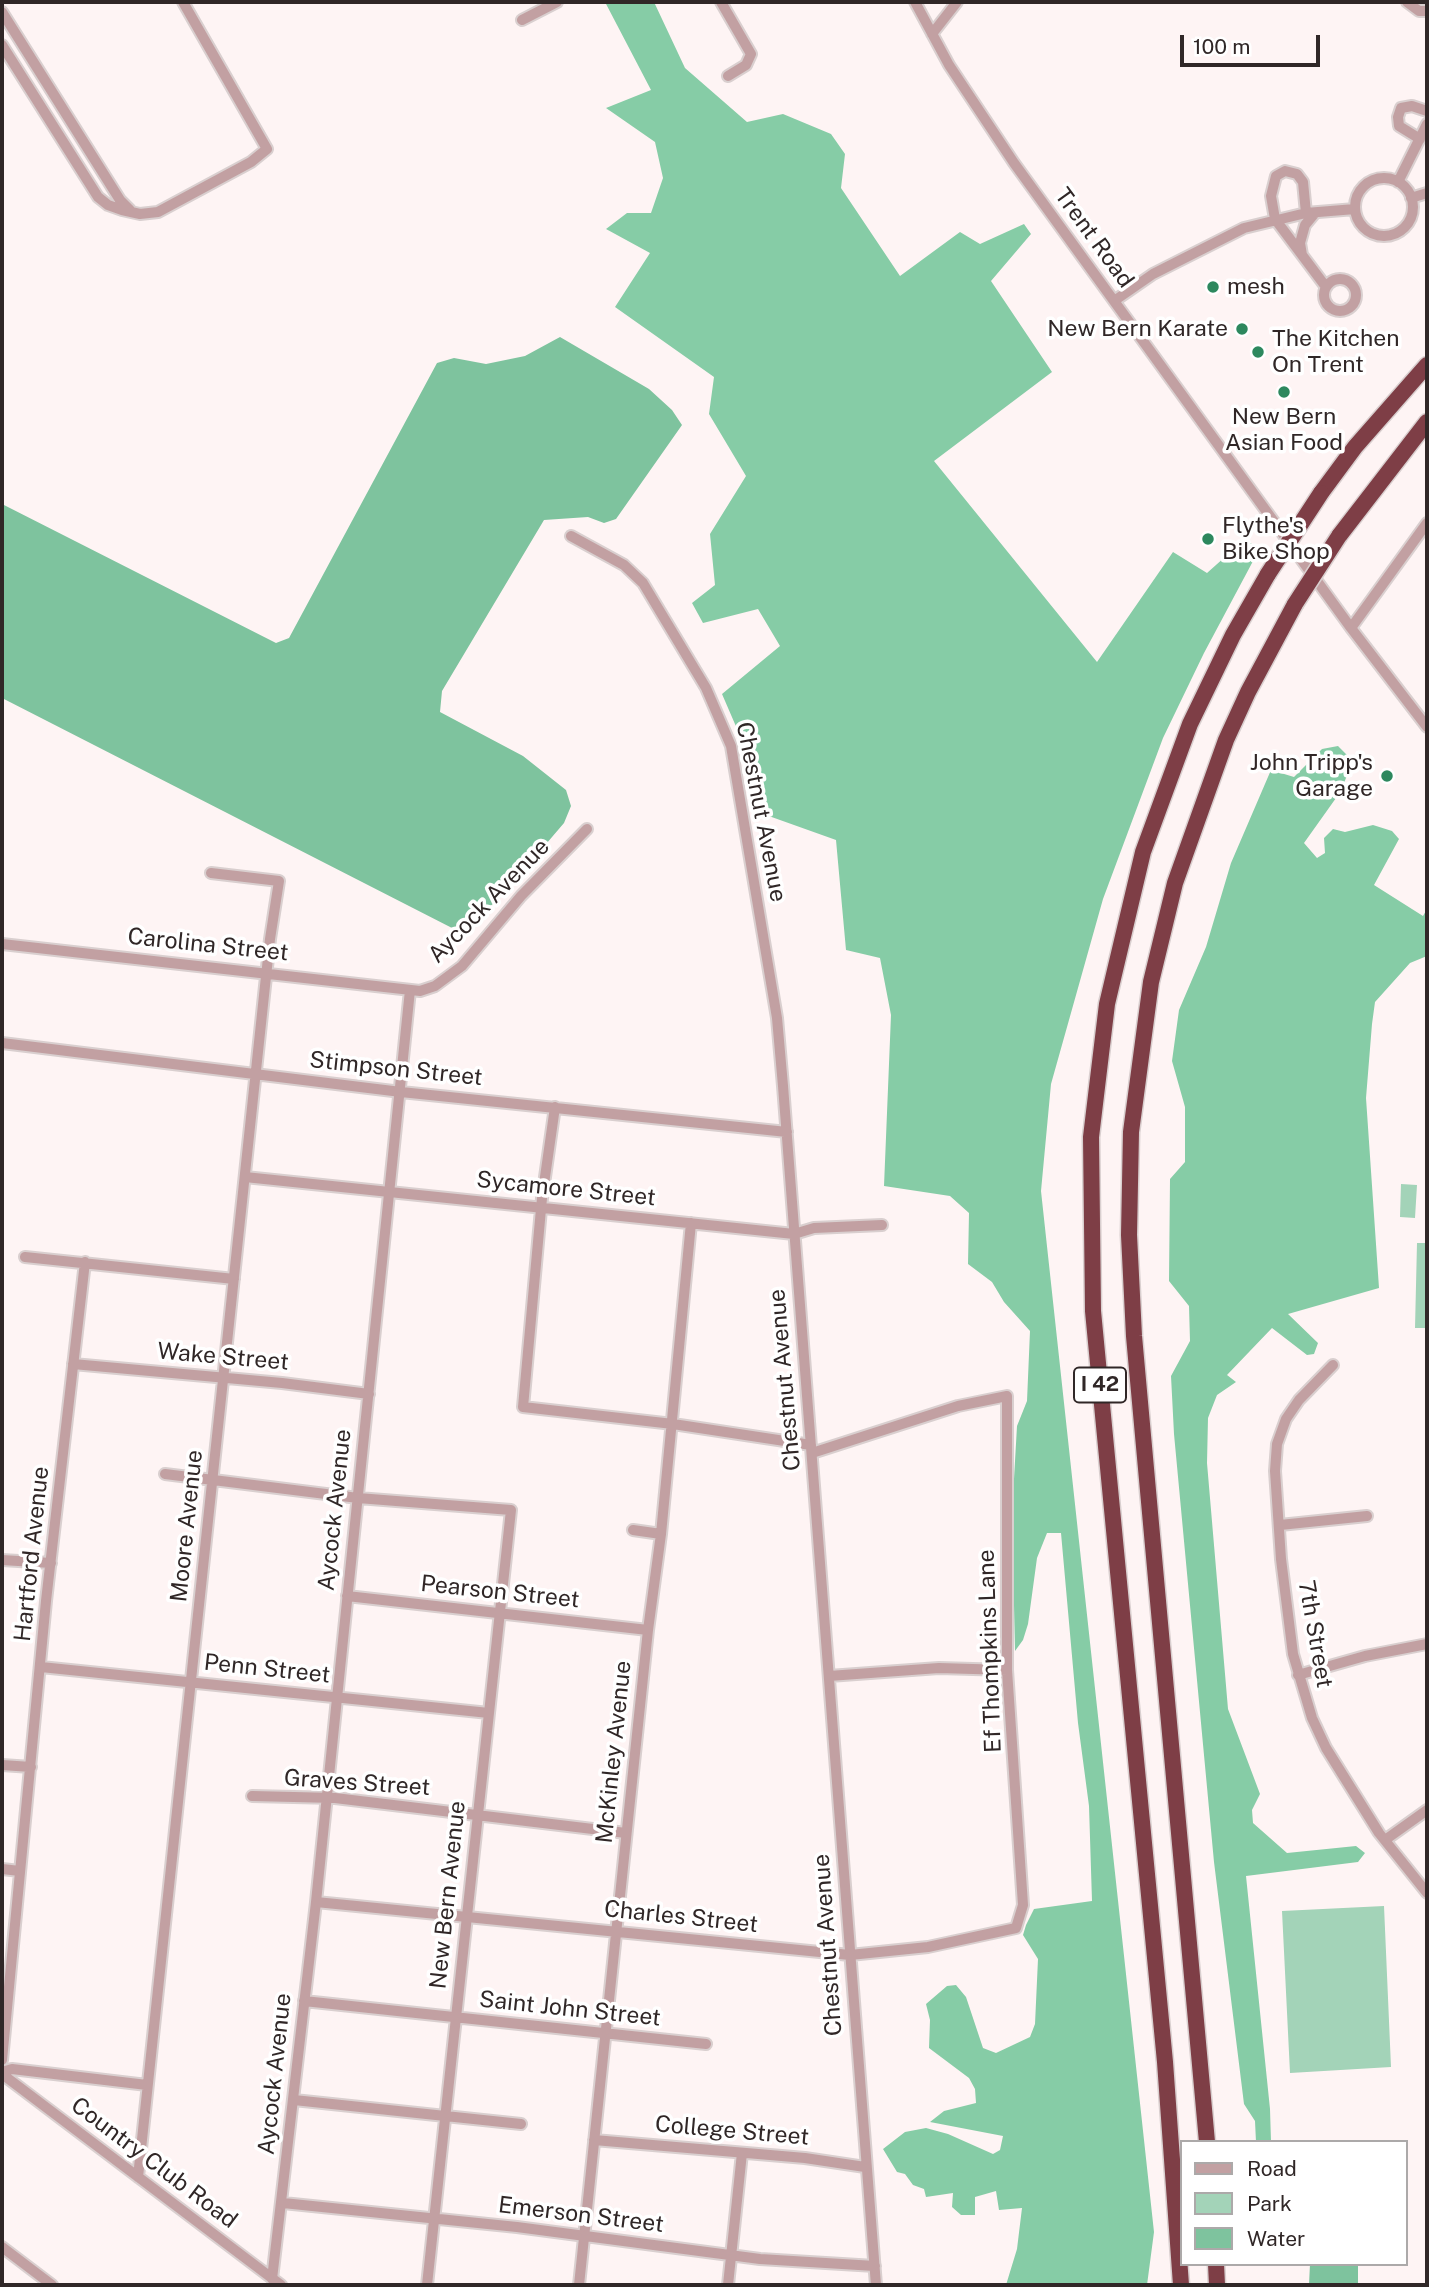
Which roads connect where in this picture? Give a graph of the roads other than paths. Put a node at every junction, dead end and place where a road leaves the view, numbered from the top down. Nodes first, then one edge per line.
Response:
1 (183, 2) edge
2 (557, 2) edge
3 (721, 2) edge
4 (915, 2) edge
5 (957, 2) edge
6 (1407, 2) edge
7 (1427, 11) edge
8 (2, 12) edge
9 (522, 20) dead end
10 (932, 34) junction
11 (2, 45) edge
12 (42, 76) junction
13 (728, 76) dead end
14 (27, 85) junction
15 (1427, 111) edge
16 (1427, 124) edge
17 (1420, 139) junction
18 (1398, 182) junction
19 (1427, 193) edge
20 (1411, 198) junction
21 (1355, 209) junction
22 (132, 211) junction
23 (1310, 213) junction
24 (1275, 219) junction
25 (1302, 255) junction
26 (1326, 287) dead end
27 (1114, 301) junction
28 (1427, 365) edge
29 (1427, 422) edge
30 (1427, 523) edge
31 (571, 536) dead end
32 (1351, 628) junction
33 (1427, 727) edge
34 (587, 829) dead end
35 (211, 873) dead end
36 (2, 944) edge
37 (267, 973) junction
38 (410, 990) junction
39 (2, 1043) edge
40 (256, 1075) junction
41 (401, 1092) junction
42 (555, 1107) junction
43 (786, 1132) junction
44 (245, 1177) junction
45 (390, 1192) junction
46 (541, 1208) junction
47 (691, 1223) junction
48 (882, 1225) dead end
49 (794, 1234) junction
50 (25, 1256) dead end
51 (85, 1262) junction
52 (234, 1279) junction
53 (73, 1364) junction
54 (1333, 1365) dead end
55 (224, 1378) junction
56 (369, 1395) junction
57 (673, 1424) junction
58 (811, 1449) junction
59 (165, 1474) dead end
60 (213, 1478) junction
61 (358, 1498) junction
62 (1367, 1516) dead end
63 (1280, 1525) junction
64 (633, 1531) dead end
65 (661, 1534) junction
66 (2, 1560) edge
67 (51, 1563) junction
68 (347, 1596) junction
69 (499, 1612) junction
70 (648, 1630) junction
71 (1427, 1644) edge
72 (41, 1667) junction
73 (1007, 1670) junction
74 (1298, 1675) junction
75 (829, 1676) junction
76 (191, 1683) junction
77 (337, 1698) junction
78 (489, 1713) junction
79 (2, 1765) edge
80 (32, 1767) junction
81 (252, 1796) dead end
82 (326, 1798) junction
83 (1427, 1810) edge
84 (478, 1814) junction
85 (626, 1833) junction
86 (1385, 1840) junction
87 (2, 1869) edge
88 (20, 1871) junction
89 (1427, 1893) edge
90 (316, 1902) junction
91 (1023, 1905) joint
92 (466, 1916) junction
93 (616, 1932) junction
94 (850, 1955) junction
95 (304, 2001) junction
96 (456, 2018) junction
97 (605, 2033) junction
98 (706, 2044) dead end
99 (2, 2060) edge
100 (2, 2073) edge
101 (147, 2085) junction
102 (293, 2100) junction
103 (446, 2115) junction
104 (521, 2123) dead end
105 (594, 2140) junction
106 (1207, 2140) edge
107 (742, 2153) junction
108 (865, 2167) junction
109 (138, 2177) junction
110 (283, 2203) junction
111 (435, 2218) junction
112 (1179, 2225) junction
113 (584, 2236) junction
114 (2, 2247) edge
115 (731, 2255) junction
116 (1180, 2255) edge
117 (875, 2266) junction
118 (1180, 2266) edge
119 (1216, 2266) edge
120 (277, 2282) edge
121 (52, 2285) edge
122 (427, 2285) edge
123 (579, 2285) edge
124 (728, 2285) edge
125 (876, 2285) edge
126 (1175, 2285) edge
127 (1181, 2285) edge
128 (1217, 2285) edge

1 - 22 street
2 - 9 street
3 - 13 street
4 - 10 street, Trent Road
5 - 10 street
6 - 7 street
8 - 12 street
10 - 27 street, Trent Road
11 - 14 street
12 - 14 street
12 - 22 street
14 - 22 street
15 - 17 street
16 - 17 street
17 - 18 street
18 - 20 street
18 - 21 street
19 - 20 street
20 - 21 street
21 - 23 street
23 - 24 street
23 - 24 street
23 - 25 street
24 - 25 street
24 - 27 street
25 - 26 street
27 - 32 street, Trent Road
28 - 112 highway, I 42, bridge
29 - 106 highway, bridge
30 - 32 street
31 - 43 street, Chestnut Avenue
32 - 33 street, Trent Road
34 - 38 street, Aycock Avenue
35 - 37 street, Moore Avenue
36 - 37 street, Carolina Street
37 - 38 street, Carolina Street
37 - 40 street, Moore Avenue
38 - 41 street, Aycock Avenue
39 - 40 street, Stimpson Street
40 - 41 street, Stimpson Street
40 - 44 street, Moore Avenue
41 - 42 street, Stimpson Street
41 - 45 street, Aycock Avenue
42 - 43 street, Stimpson Street
42 - 46 street
43 - 49 street, Chestnut Avenue
44 - 45 street, Sycamore Street
44 - 52 street, Moore Avenue
45 - 46 street, Sycamore Street
45 - 56 street, Aycock Avenue
46 - 47 street, Sycamore Street
46 - 57 street
47 - 49 street, Sycamore Street
47 - 57 street, McKinley Avenue
48 - 49 street, Sycamore Street
49 - 58 street, Chestnut Avenue
50 - 51 street
51 - 52 street
51 - 53 street, Hartford Avenue
52 - 55 street, Moore Avenue
53 - 55 street, Wake Street
53 - 67 street, Hartford Avenue
54 - 63 street, 7th Street
55 - 56 street, Wake Street
55 - 60 street, Moore Avenue
56 - 61 street, Aycock Avenue
57 - 58 street
57 - 65 street, McKinley Avenue
58 - 73 street, Ef Thompkins Lane
58 - 75 street, Chestnut Avenue
59 - 60 street
60 - 61 street
60 - 76 street, Moore Avenue
61 - 68 street, Aycock Avenue
61 - 69 street, New Bern Avenue
62 - 63 street
63 - 74 street, 7th Street
64 - 65 street
65 - 70 street, McKinley Avenue
66 - 67 street
67 - 72 street, Hartford Avenue
68 - 69 street, Pearson Street
68 - 77 street, Aycock Avenue
69 - 70 street, Pearson Street
69 - 78 street, New Bern Avenue
70 - 85 street, McKinley Avenue
71 - 74 street
72 - 76 street, Penn Street
72 - 80 street, Hartford Avenue
73 - 75 street
73 - 91 street, Ef Thompkins Lane
74 - 86 street, 7th Street
75 - 94 street, Chestnut Avenue
76 - 77 street, Penn Street
76 - 101 street, Moore Avenue
77 - 78 street, Penn Street
77 - 82 street, Aycock Avenue
78 - 84 street, New Bern Avenue
79 - 80 street
80 - 88 street, Hartford Avenue
81 - 82 street, Graves Street
82 - 84 street, Graves Street
82 - 90 street, Aycock Avenue
83 - 86 street
84 - 85 street, Graves Street
84 - 92 street, New Bern Avenue
85 - 93 street, McKinley Avenue
86 - 89 street, 7th Street
87 - 88 street
88 - 99 street, Hartford Avenue
90 - 92 street, Charles Street
90 - 95 street, Aycock Avenue
91 - 94 street, Charles Street
92 - 93 street, Charles Street
92 - 96 street, New Bern Avenue
93 - 94 street, Charles Street
93 - 97 street, McKinley Avenue
94 - 108 street, Chestnut Avenue
95 - 96 street, Saint John Street
95 - 102 street, Aycock Avenue
96 - 97 street, Saint John Street
96 - 103 street, New Bern Avenue
97 - 98 street, Saint John Street
97 - 105 street, McKinley Avenue
100 - 101 street
100 - 109 street, Country Club Road
101 - 109 street, Moore Avenue
102 - 103 street
102 - 110 street, Aycock Avenue
103 - 104 street
103 - 111 street, New Bern Avenue
105 - 107 street, College Street
105 - 113 street, McKinley Avenue
107 - 108 street, College Street
107 - 115 street
108 - 117 street, Chestnut Avenue
109 - 120 street, Country Club Road
110 - 111 street, Emerson Street
110 - 120 street, Aycock Avenue
111 - 113 street, Emerson Street
111 - 122 street, New Bern Avenue
112 - 116 highway, I 42
112 - 126 highway
113 - 115 street, Emerson Street
113 - 123 street, McKinley Avenue
114 - 121 street
115 - 117 street, Emerson Street
115 - 124 street
117 - 125 street, Chestnut Avenue
118 - 127 highway, I 42
119 - 128 highway

